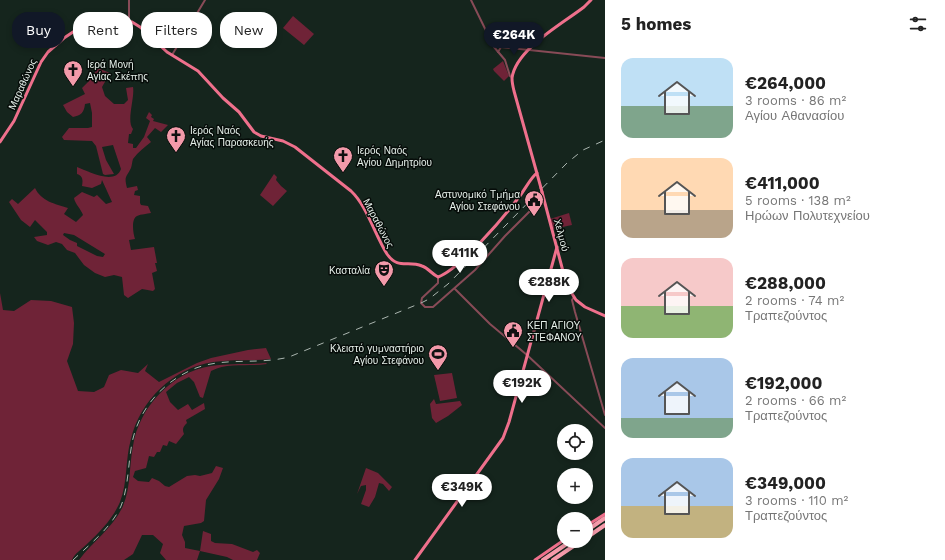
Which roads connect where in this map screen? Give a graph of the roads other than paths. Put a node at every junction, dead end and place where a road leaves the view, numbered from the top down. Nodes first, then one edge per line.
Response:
1 (129, 0) edge
2 (205, 0) edge
3 (471, 0) edge
4 (591, 0) edge
5 (129, 12) edge
6 (133, 23) edge
7 (73, 32) edge
8 (492, 43) junction
9 (501, 47) junction
10 (527, 50) junction
11 (498, 52) junction
12 (172, 55) junction
13 (605, 58) edge
14 (513, 76) junction
15 (0, 142) edge
16 (538, 173) junction
17 (544, 197) junction
18 (557, 247) junction
19 (438, 277) junction
20 (455, 289) junction
21 (574, 297) junction
22 (605, 316) edge
23 (527, 354) junction
24 (605, 415) edge
25 (605, 428) edge
26 (605, 514) edge
27 (605, 518) edge
28 (593, 522) edge
29 (605, 525) edge
30 (593, 526) edge
31 (593, 533) edge
32 (557, 545) edge
33 (561, 548) edge
34 (571, 548) edge
35 (415, 560) edge
36 (535, 560) edge
37 (543, 560) edge
38 (553, 560) edge

1 - 5 street
2 - 12 street
3 - 8 street
4 - 10 main road
6 - 12 main road, Μαραθώνος
7 - 15 main road, Μαραθώνος
8 - 9 street
8 - 11 street
9 - 10 street
9 - 11 street
10 - 13 street
10 - 14 main road
11 - 14 street
12 - 19 main road, Μαραθώνος
14 - 16 main road
16 - 17 main road, Χελμού
16 - 19 main road
17 - 18 main road, Χελμού
17 - 20 street
18 - 21 main road, Χελμού
18 - 23 main road
19 - 20 street
20 - 23 street
21 - 22 main road
21 - 24 street, Χελμού
23 - 25 street
23 - 35 main road
26 - 28 main road
27 - 30 highway
29 - 31 highway
32 - 36 main road
33 - 37 highway
34 - 38 highway

